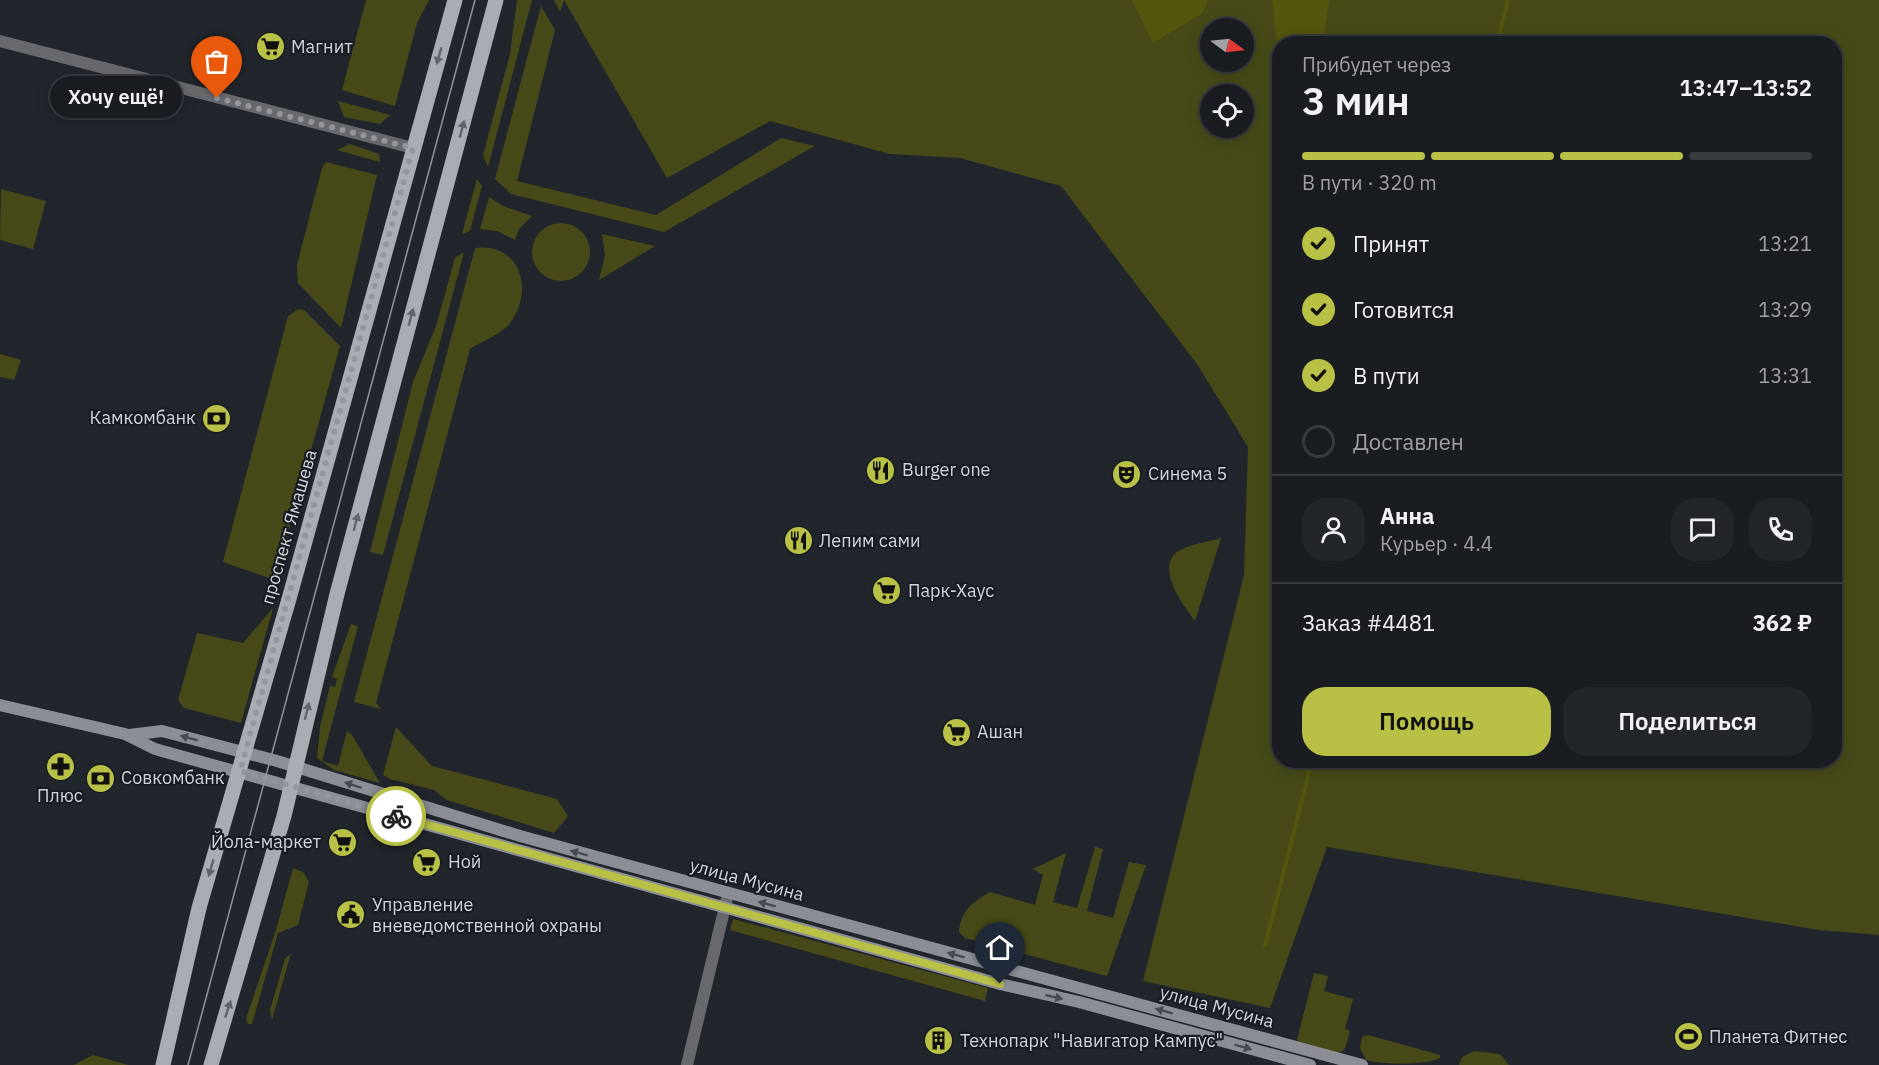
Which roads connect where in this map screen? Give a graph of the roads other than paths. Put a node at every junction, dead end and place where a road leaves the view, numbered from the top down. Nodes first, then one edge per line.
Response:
1 (455, 0) edge
2 (496, 0) edge
3 (0, 41) edge
4 (413, 148) junction
5 (0, 705) edge
6 (125, 734) junction
7 (245, 753) junction
8 (293, 767) junction
9 (240, 771) junction
10 (290, 786) junction
11 (727, 900) junction
12 (163, 1065) edge
13 (211, 1065) edge
14 (687, 1065) edge
15 (1310, 1065) edge
16 (1362, 1065) edge

1 -> 4 main road, проспект Ямашева
8 -> 2 main road
3 - 4 street
4 - 7 main road, проспект Ямашева
5 - 6 street, улица Мусина
7 -> 6 street, улица Мусина
6 - 9 street, улица Мусина
7 - 8 street, улица Мусина
7 - 9 main road, проспект Ямашева
8 - 10 main road
11 -> 8 street, улица Мусина
9 - 10 street, улица Мусина
9 -> 12 main road, проспект Ямашева
10 - 11 street, улица Мусина
13 -> 10 main road
11 - 14 street
11 -> 15 street, улица Мусина
16 -> 11 street, улица Мусина

